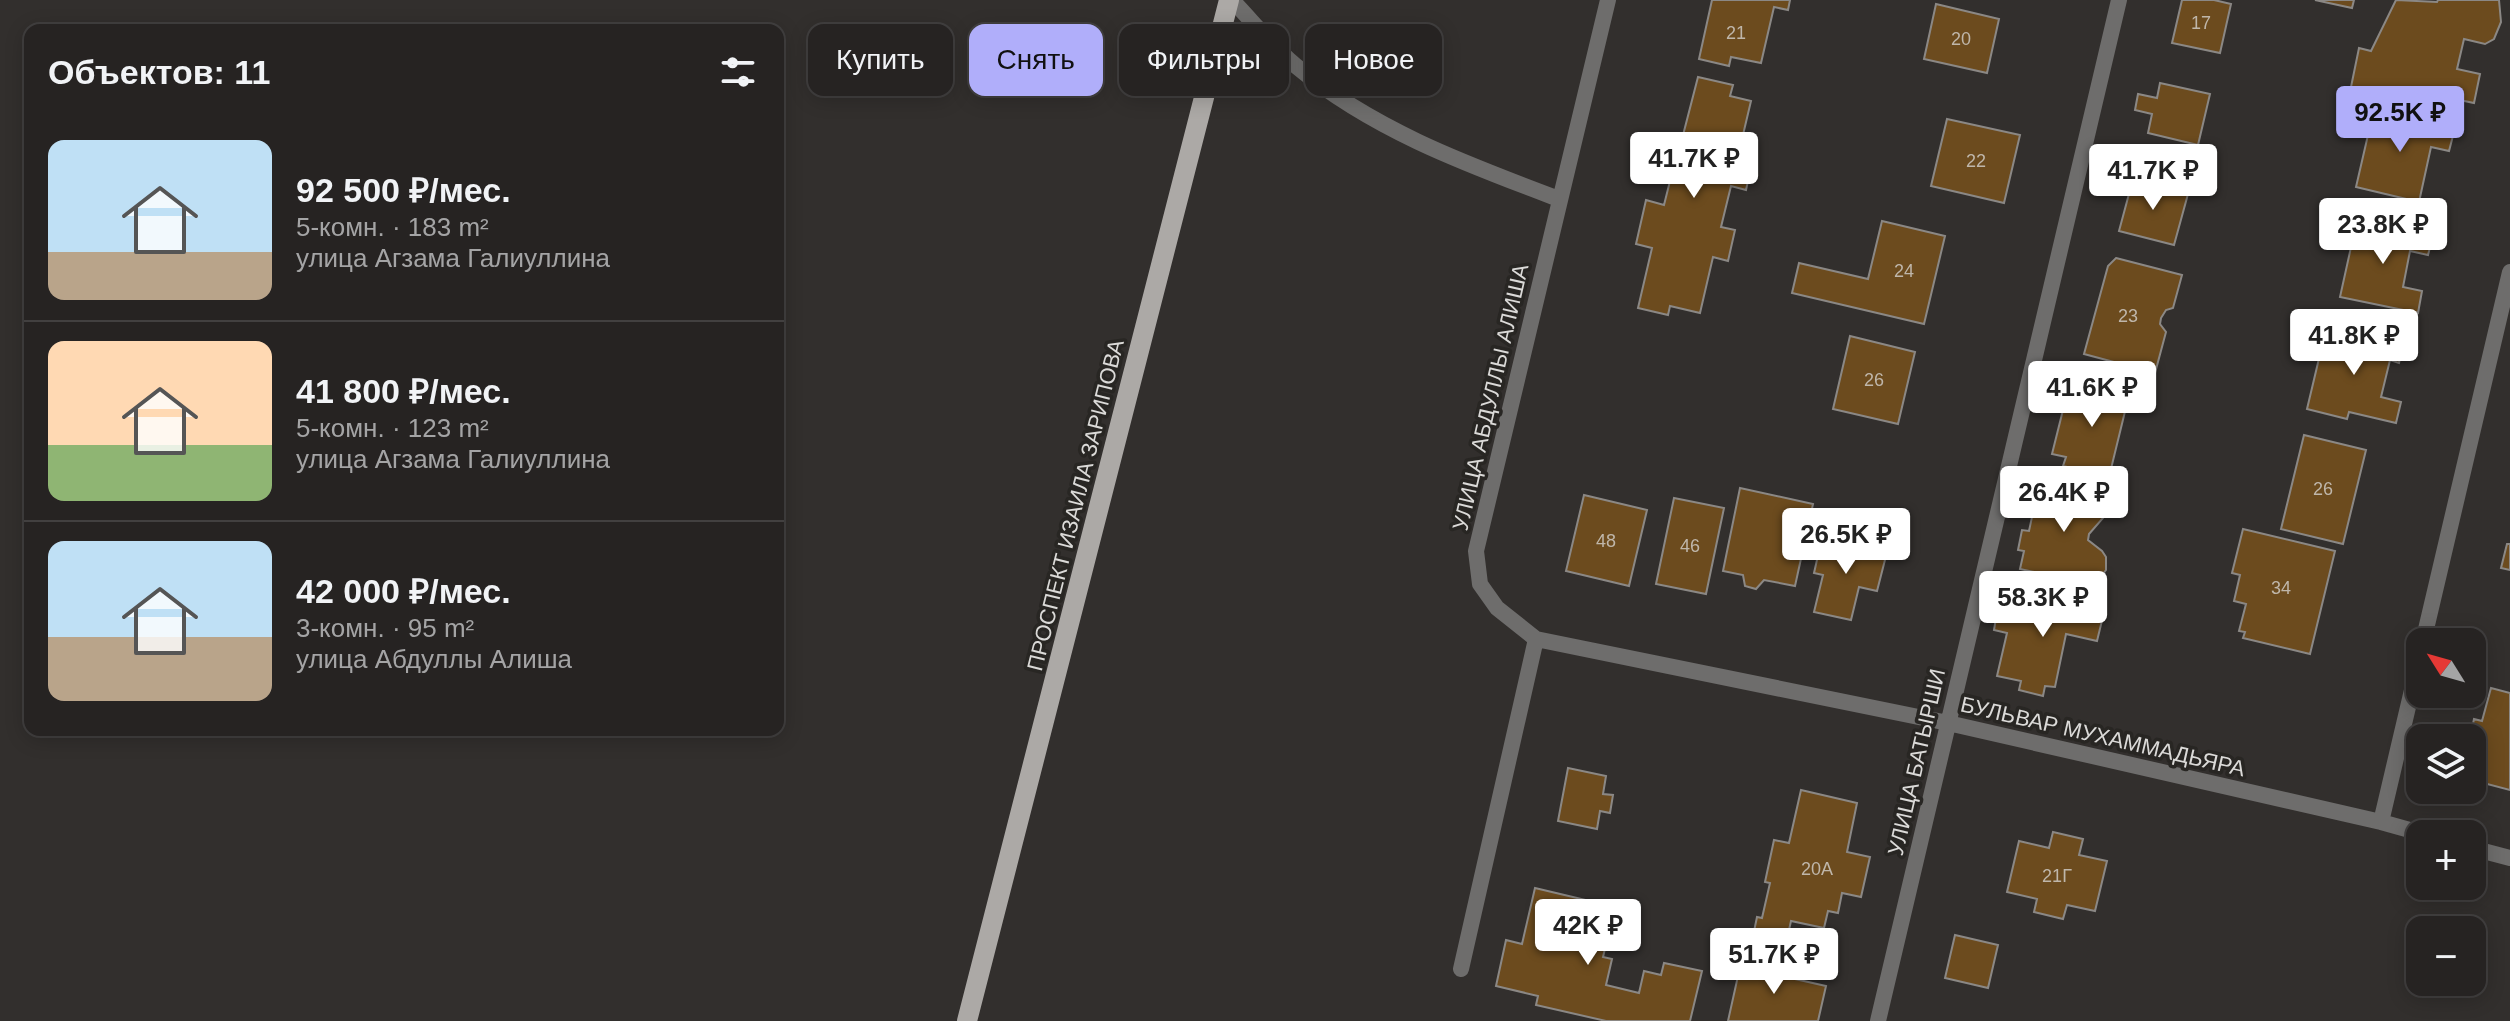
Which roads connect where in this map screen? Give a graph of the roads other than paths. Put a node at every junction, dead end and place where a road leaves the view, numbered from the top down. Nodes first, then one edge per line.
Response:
1 (1230, 0) edge
2 (1608, 0) edge
3 (2119, 0) edge
4 (1559, 199) junction
5 (2510, 272) edge
6 (2426, 628) edge
7 (1536, 639) junction
8 (2408, 708) edge
9 (1948, 723) junction
10 (2381, 822) junction
11 (2406, 829) edge
12 (2486, 852) edge
13 (2510, 858) edge
14 (1461, 969) dead end
15 (967, 1021) edge
16 (1878, 1021) edge

1 - 4 street
1 - 15 main road, ПРОСПЕКТ ИЗАИЛА ЗАРИПОВА
2 - 4 street, УЛИЦА АБДУЛЛЫ АЛИША
3 - 9 street, УЛИЦА БАТЫРШИ
4 - 7 street, УЛИЦА АБДУЛЛЫ АЛИША
5 - 6 street
7 - 9 street, БУЛЬВАР МУХАММАДЬЯРА
7 - 14 street
8 - 10 street
9 - 10 street, БУЛЬВАР МУХАММАДЬЯРА
9 - 16 street, УЛИЦА БАТЫРШИ
10 - 11 street, БУЛЬВАР МУХАММАДЬЯРА
12 - 13 street

